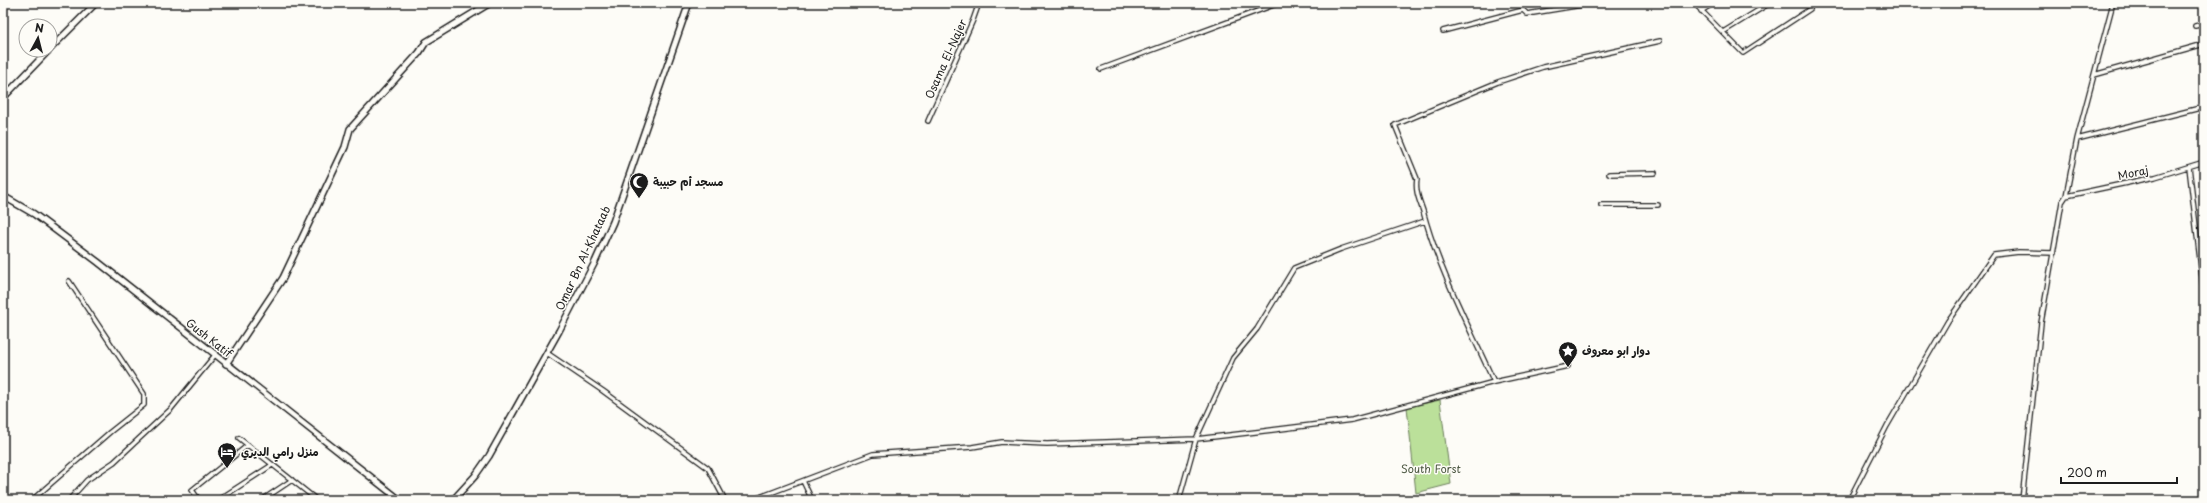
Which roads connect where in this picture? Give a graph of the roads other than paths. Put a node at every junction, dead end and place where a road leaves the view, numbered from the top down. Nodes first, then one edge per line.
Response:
1 (96, 3) edge
2 (490, 3) edge
3 (689, 3) edge
4 (978, 3) edge
5 (1279, 3) edge
6 (1594, 3) edge
7 (1694, 3) edge
8 (1714, 3) edge
9 (1770, 3) edge
10 (2113, 3) edge
11 (1810, 9) dead end
12 (1701, 11) junction
13 (2204, 24) edge
14 (2195, 26) dead end
15 (1443, 31) dead end
16 (1723, 32) junction
17 (1660, 41) dead end
18 (58, 42) edge
19 (2204, 44) edge
20 (42, 58) edge
21 (1101, 69) dead end
22 (2094, 75) junction
23 (3, 98) edge
24 (2204, 107) edge
25 (928, 121) dead end
26 (2077, 140) junction
27 (2204, 162) edge
28 (2189, 167) junction
29 (1655, 172) dead end
30 (1608, 174) dead end
31 (3, 196) edge
32 (2066, 196) junction
33 (1601, 205) dead end
34 (1658, 205) dead end
35 (1425, 221) junction
36 (2054, 253) junction
37 (69, 281) dead end
38 (2204, 294) edge
39 (547, 353) junction
40 (215, 355) junction
41 (226, 364) junction
42 (1568, 366) dead end
43 (1494, 382) junction
44 (239, 438) dead end
45 (1196, 439) junction
46 (248, 445) junction
47 (272, 465) junction
48 (292, 480) junction
49 (803, 481) junction
50 (32, 500) edge
51 (69, 500) edge
52 (199, 500) edge
53 (218, 500) edge
54 (262, 500) edge
55 (317, 500) edge
56 (400, 500) edge
57 (453, 500) edge
58 (725, 500) edge
59 (752, 500) edge
60 (812, 500) edge
61 (1179, 500) edge
62 (1849, 500) edge
63 (2022, 500) edge

1 - 18 main road
2 - 41 main road
3 - 39 main road, Omar Bn Al-Khataab
4 - 25 street, Osama El-Najer
5 - 21 street
6 - 15 street
7 - 12 street
8 - 12 street
9 - 16 street
10 - 22 street
11 - 16 street
12 - 16 street
13 - 14 street
17 - 35 street
19 - 22 street
20 - 23 main road
22 - 26 street
24 - 26 street
26 - 32 street
27 - 28 street, Moraj
28 - 32 street, Moraj
28 - 38 street
29 - 30 street
31 - 40 main road, Gush Katif
32 - 36 street
33 - 34 street
35 - 43 street
35 - 45 street
36 - 62 street
36 - 63 street
37 - 50 street
39 - 57 main road, Omar Bn Al-Khataab
39 - 58 street
40 - 41 main road, Gush Katif
40 - 51 street
41 - 56 main road, Gush Katif
42 - 43 street
43 - 45 street
44 - 46 street
45 - 49 street
45 - 61 street
46 - 47 street
46 - 52 street
47 - 48 street
47 - 53 street
48 - 54 street
48 - 55 street
49 - 59 street
49 - 60 street

